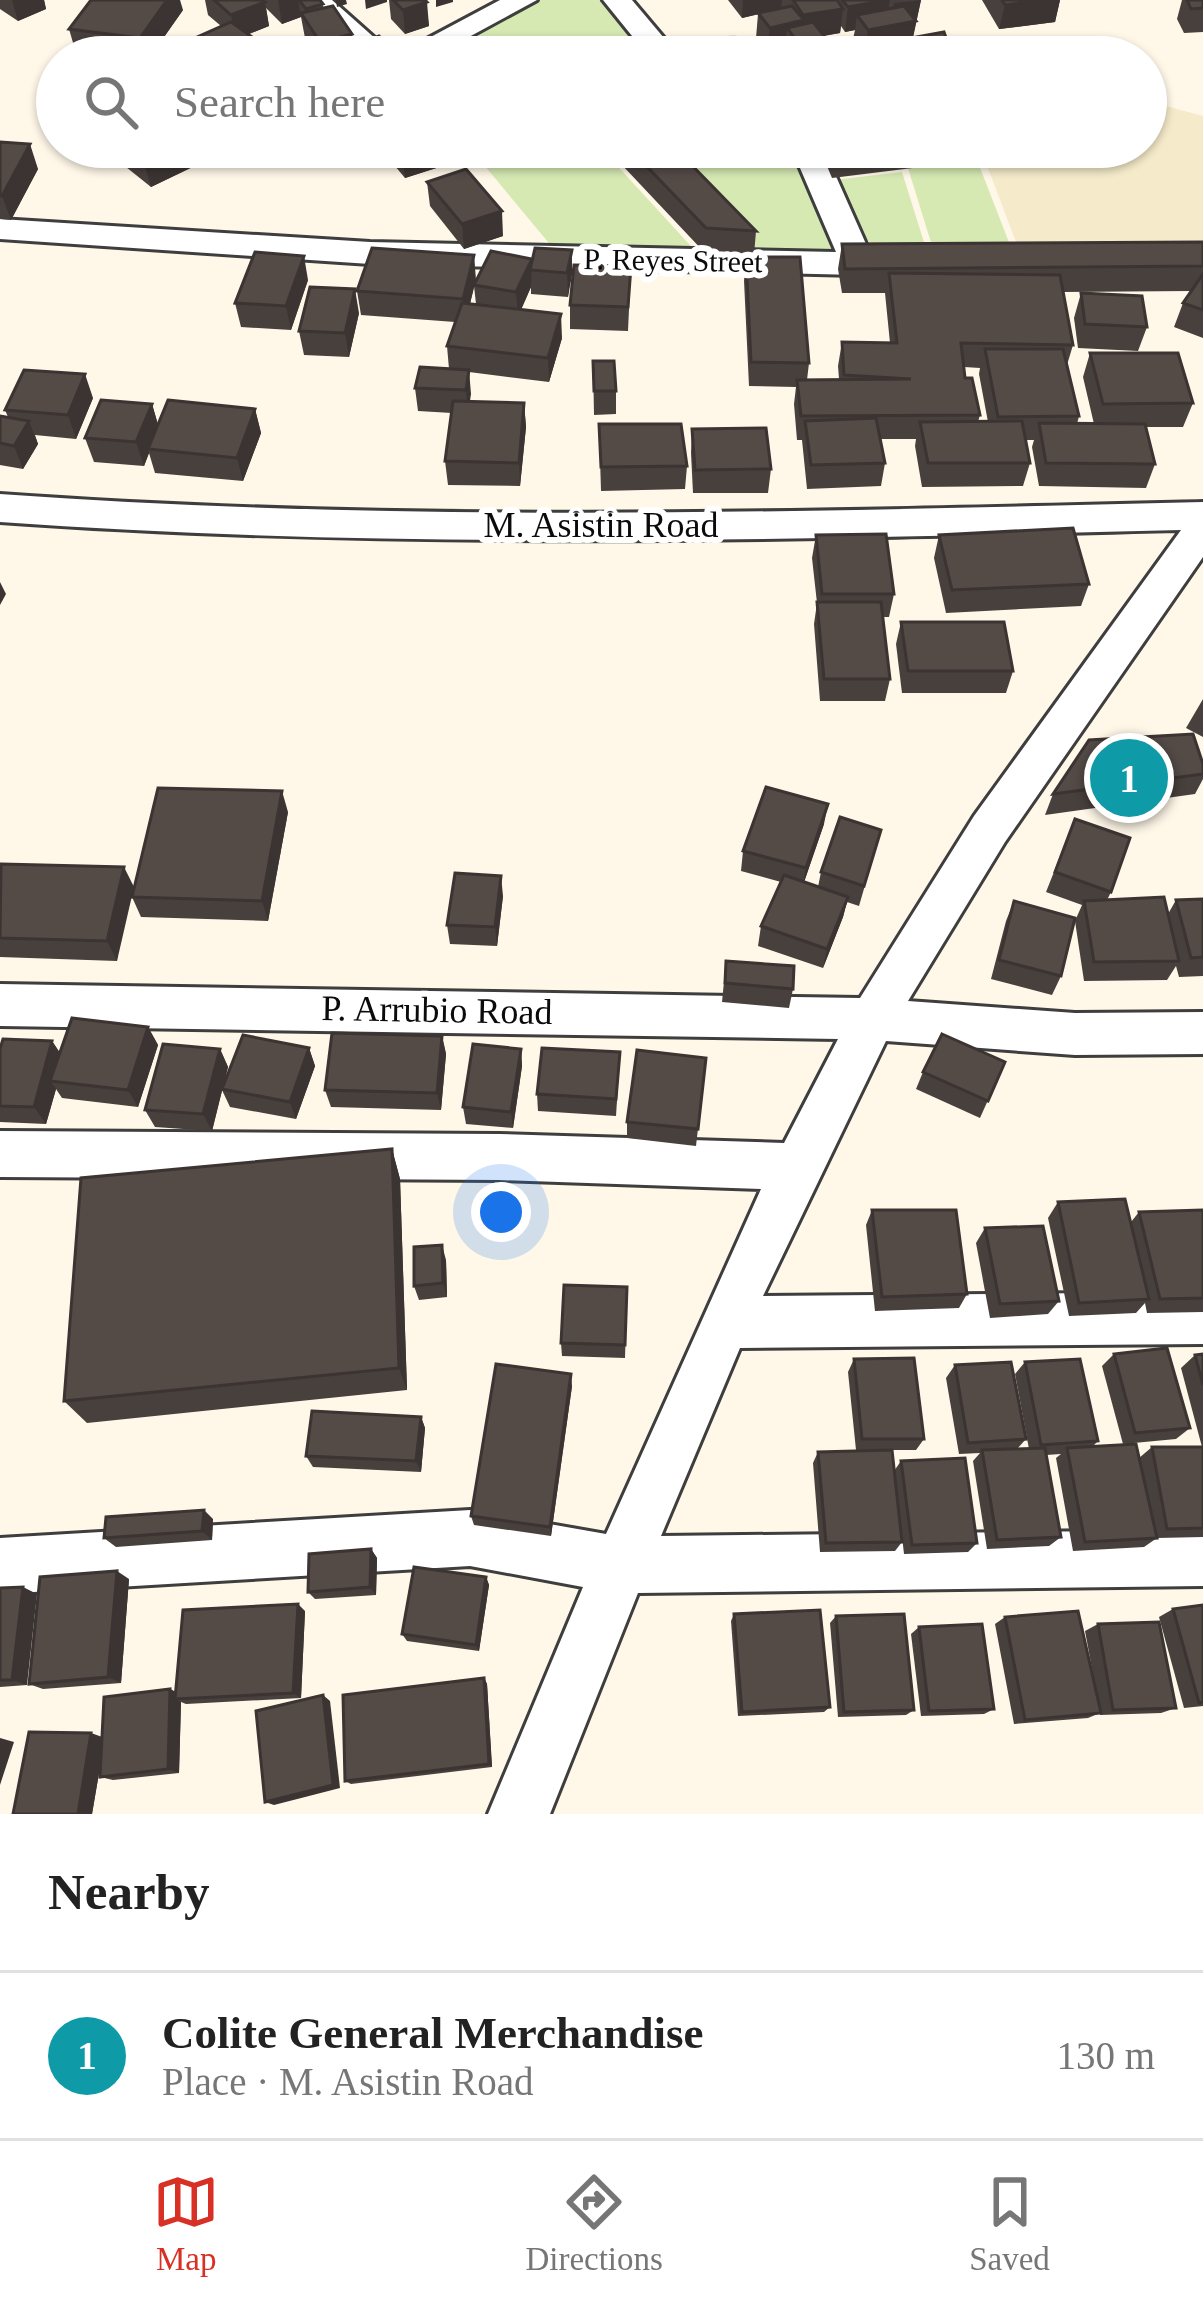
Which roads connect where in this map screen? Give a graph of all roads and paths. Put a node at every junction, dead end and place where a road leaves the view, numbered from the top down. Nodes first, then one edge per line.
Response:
1 (314, 0) edge
2 (523, 0) edge
3 (616, 0) edge
4 (356, 36) edge
5 (451, 36) edge
6 (647, 36) edge
7 (816, 168) edge
8 (0, 229) edge
9 (858, 264) junction
10 (928, 264) edge
11 (0, 508) edge
12 (1203, 516) edge
13 (1203, 528) edge
14 (0, 1006) edge
15 (874, 1019) junction
16 (1203, 1033) edge
17 (0, 1154) edge
18 (801, 1167) junction
19 (1203, 1318) edge
20 (724, 1322) junction
21 (1203, 1558) edge
22 (621, 1565) junction
23 (0, 1566) edge
24 (519, 1814) edge

1 - 4 street
2 - 5 street
3 - 6 street
7 - 9 street
8 - 9 street, P. Reyes Street
9 - 10 street, P. Reyes Street
11 - 12 street, M. Asistin Road
13 - 15 street
14 - 15 street, P. Arrubio Road
15 - 16 street, P. Arrubio Road
15 - 18 street
17 - 18 street
18 - 20 street
19 - 20 street
20 - 22 street
21 - 22 street
22 - 23 street
22 - 24 street

